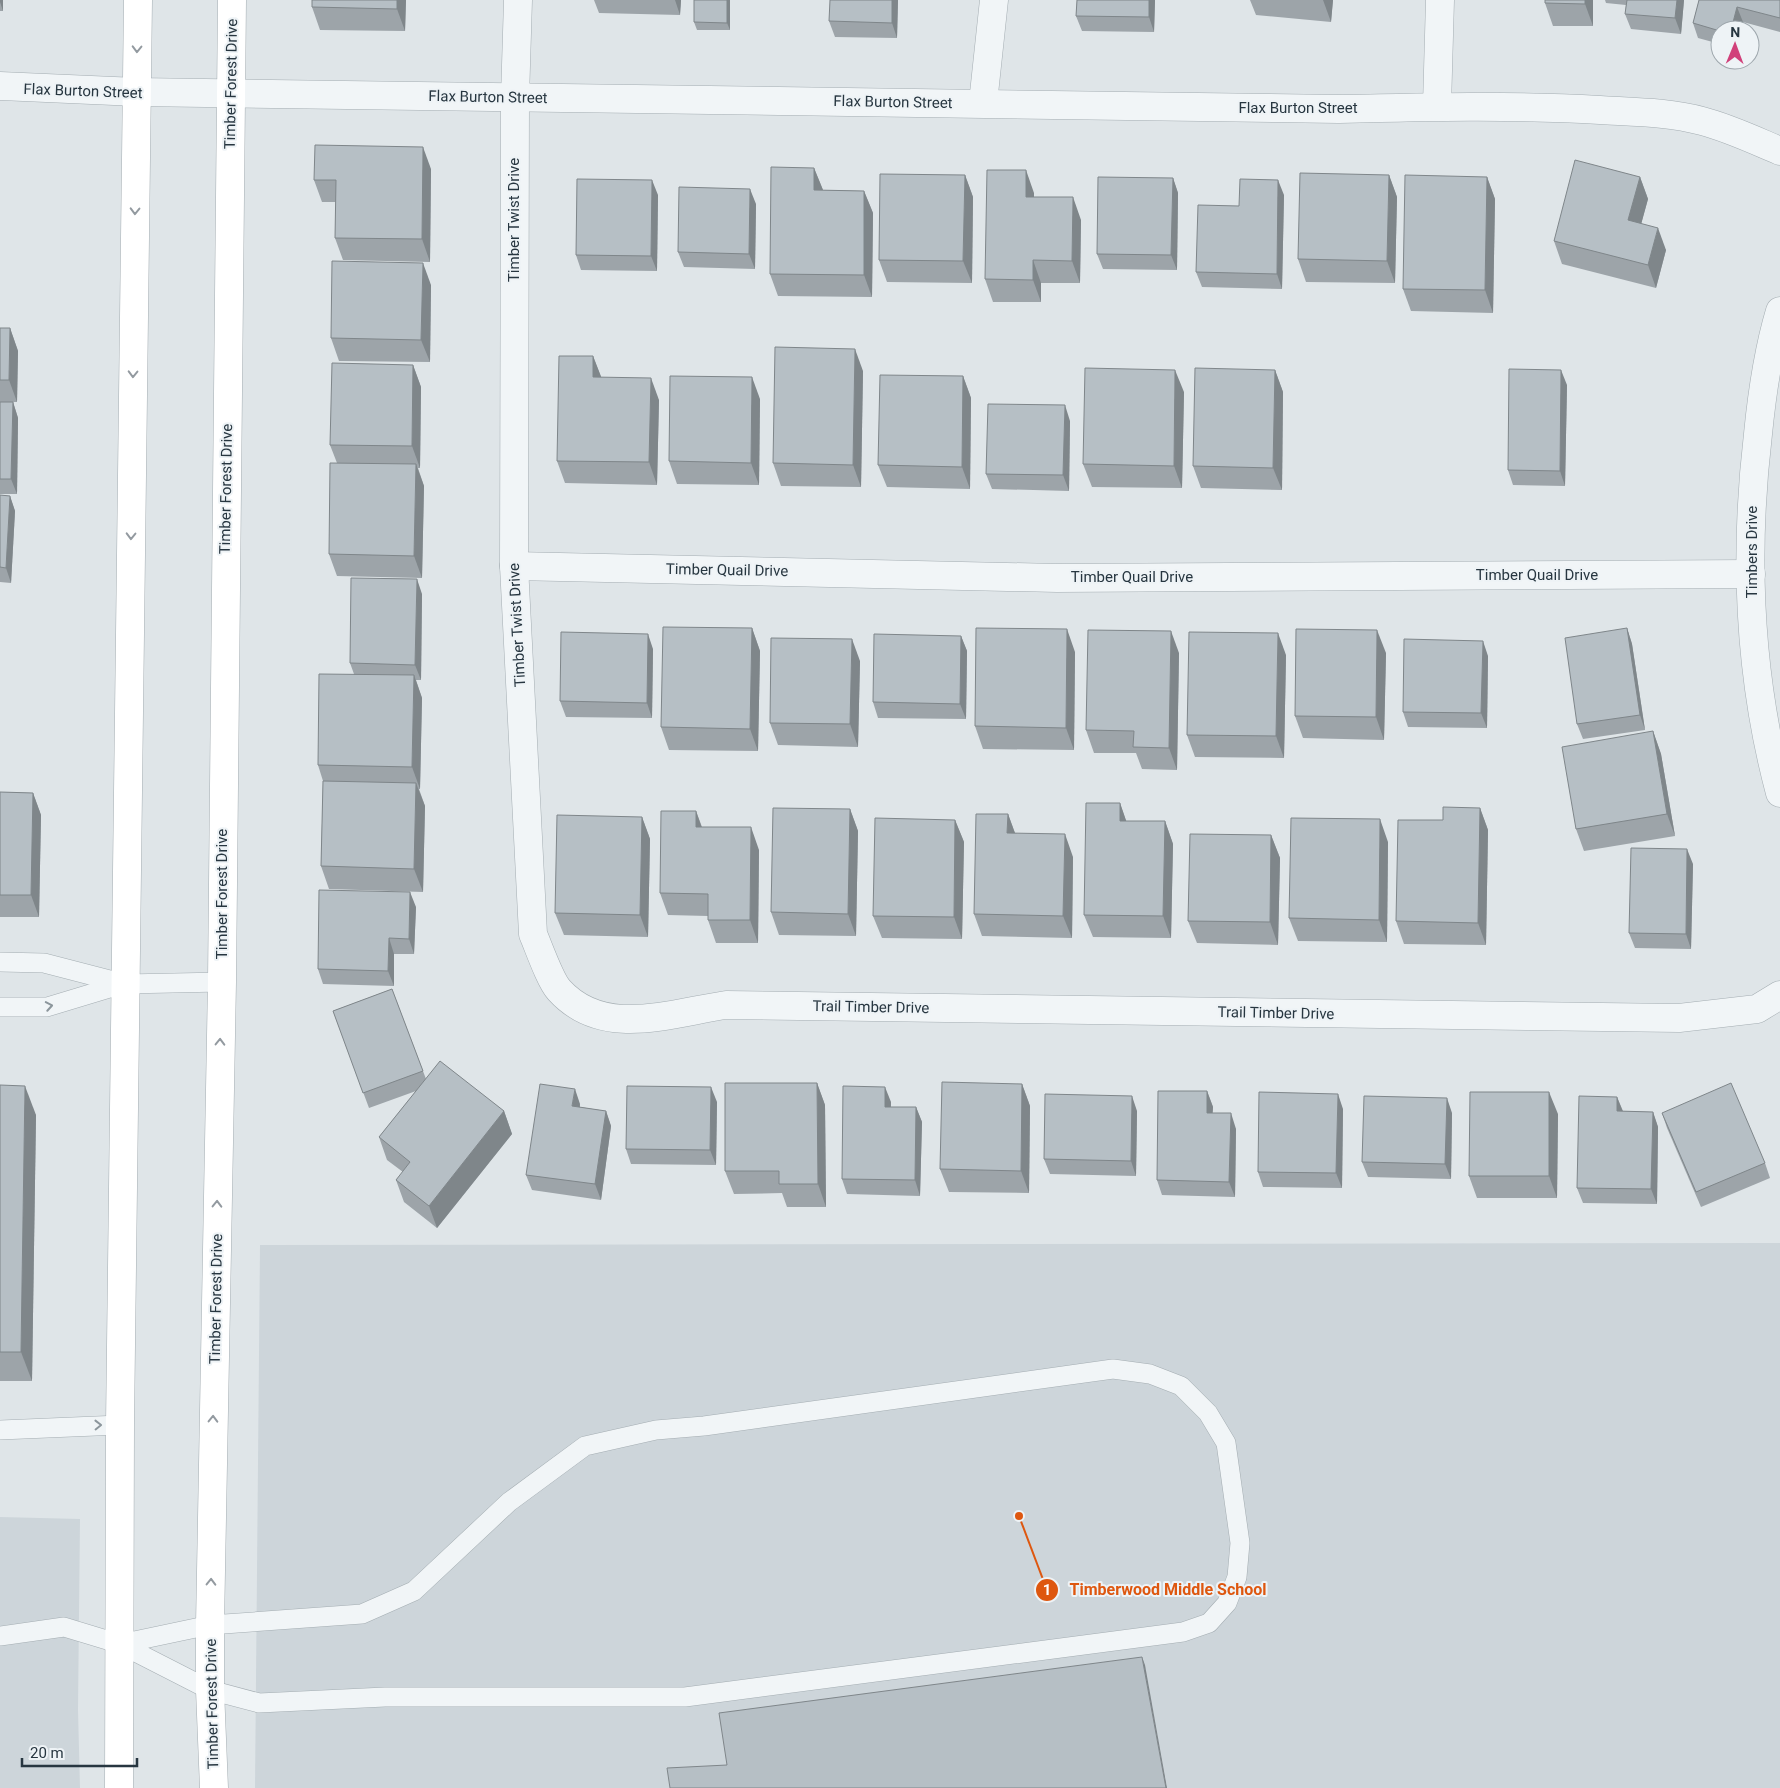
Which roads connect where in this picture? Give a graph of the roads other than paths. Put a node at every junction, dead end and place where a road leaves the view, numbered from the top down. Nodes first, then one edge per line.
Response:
1 (138, 0) edge
2 (232, 0) edge
3 (518, 0) edge
4 (994, 0) edge
5 (1440, 0) edge
6 (0, 86) edge
7 (137, 92) junction
8 (230, 94) junction
9 (514, 98) junction
10 (982, 103) junction
11 (1437, 106) junction
12 (1780, 151) edge
13 (1780, 311) edge
14 (514, 566) junction
15 (1751, 574) junction
16 (1780, 793) edge
17 (0, 962) edge
18 (222, 982) junction
19 (125, 984) junction
20 (1780, 995) edge
21 (802, 1006) joint
22 (0, 1007) edge
23 (120, 1425) junction
24 (0, 1430) edge
25 (210, 1625) junction
26 (0, 1636) edge
27 (120, 1644) junction
28 (210, 1690) junction
29 (119, 1788) edge
30 (214, 1788) edge

1 -> 7 main road
2 - 8 main road, Timber Forest Drive
3 - 9 street, Timber Twist Drive
4 - 10 street
5 - 11 street
6 - 7 street, Flax Burton Street
7 - 8 street, Flax Burton Street
7 -> 19 main road
8 - 9 street, Flax Burton Street
8 - 18 main road, Timber Forest Drive
9 - 10 street, Flax Burton Street
9 - 14 street, Timber Twist Drive
10 - 11 street, Flax Burton Street
11 - 12 street, Flax Burton Street
13 - 15 street, Timbers Drive
14 - 15 street, Timber Quail Drive
14 - 21 street, Timber Twist Drive
15 - 16 street, Timbers Drive
17 - 19 lane
18 - 19 lane
25 -> 18 main road, Timber Forest Drive
22 -> 19 lane
19 - 23 main road
20 - 21 street, Trail Timber Drive
24 -> 23 lane
23 - 27 main road
25 - 27 lane
25 - 28 main road, Timber Forest Drive
25 - 28 lane
26 - 27 lane
27 - 28 lane
27 - 29 main road
28 - 30 main road, Timber Forest Drive

